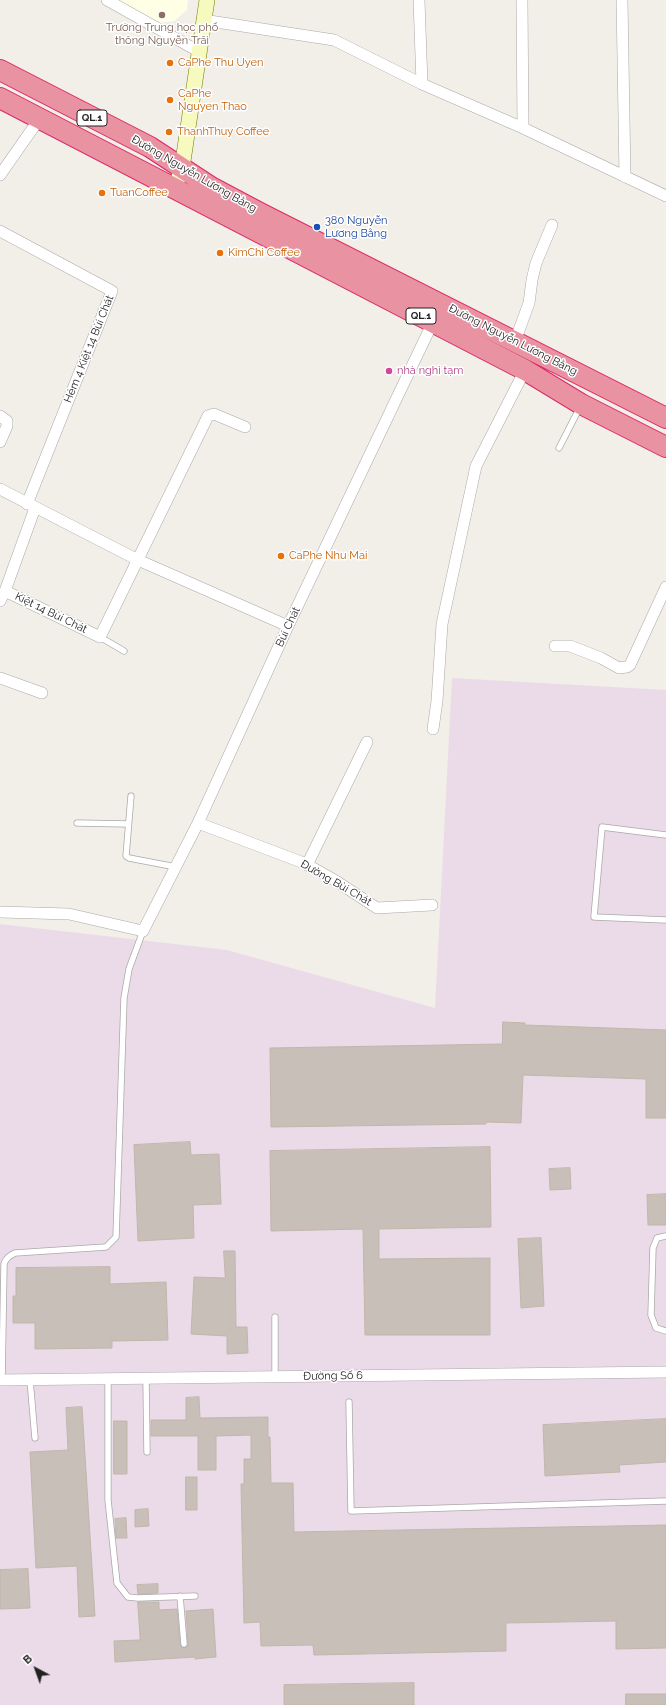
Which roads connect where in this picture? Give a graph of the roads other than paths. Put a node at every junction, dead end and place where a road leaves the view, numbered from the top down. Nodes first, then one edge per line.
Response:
1 (107, 0) edge
2 (206, 0) edge
3 (419, 0) edge
4 (522, 0) edge
5 (622, 0) edge
6 (203, 20) junction
7 (198, 51) junction
8 (0, 70) edge
9 (422, 84) junction
10 (0, 98) edge
11 (40, 118) junction
12 (523, 128) junction
13 (182, 168) junction
14 (0, 175) edge
15 (625, 177) junction
16 (174, 189) junction
17 (666, 196) edge
18 (552, 225) dead end
19 (0, 231) edge
20 (433, 322) junction
21 (514, 341) junction
22 (525, 370) junction
23 (581, 404) junction
24 (0, 416) edge
25 (666, 418) edge
26 (245, 427) dead end
27 (0, 442) edge
28 (666, 447) edge
29 (559, 448) dead end
30 (0, 489) edge
31 (31, 506) junction
32 (138, 560) junction
33 (666, 587) edge
34 (2, 596) edge
35 (288, 626) junction
36 (100, 636) junction
37 (555, 646) dead end
38 (124, 651) dead end
39 (0, 678) edge
40 (42, 693) dead end
41 (433, 729) dead end
42 (368, 742) dead end
43 (131, 796) dead end
44 (77, 823) dead end
45 (198, 823) junction
46 (128, 824) junction
47 (666, 835) edge
48 (307, 864) junction
49 (176, 867) junction
50 (432, 905) dead end
51 (0, 912) edge
52 (666, 920) edge
53 (143, 931) junction
54 (666, 1236) edge
55 (275, 1317) dead end
56 (666, 1331) edge
57 (666, 1372) edge
58 (275, 1377) junction
59 (108, 1379) junction
60 (146, 1379) junction
61 (1, 1380) edge
62 (30, 1380) junction
63 (349, 1402) dead end
64 (35, 1438) dead end
65 (147, 1452) dead end
66 (666, 1501) edge
67 (180, 1596) junction
68 (195, 1596) dead end
69 (184, 1644) dead end

1 - 7 street
2 - 6 street
3 - 9 street
4 - 12 street
5 - 15 street
6 - 7 street
6 - 9 street
7 - 13 street
8 - 13 highway, Đường Nguyễn Lương Bằng / QL.1
9 - 12 street
10 - 11 highway, Đường Nguyễn Lương Bằng / QL.1
11 - 14 street
11 - 16 highway, Đường Nguyễn Lương Bằng / QL.1
12 - 15 street
13 - 16 street
13 - 21 highway, Đường Nguyễn Lương Bằng / QL.1
15 - 17 street
16 - 20 highway, Đường Nguyễn Lương Bằng / QL.1
18 - 21 street
19 - 31 street, Hẻm 4 Kiệt 14 Bùi Chát
20 - 22 highway, Đường Nguyễn Lương Bằng / QL.1
20 - 35 street, Bùi Chát
21 - 25 highway, Đường Nguyễn Lương Bằng / QL.1
22 - 23 highway, Đường Nguyễn Lương Bằng / QL.1
22 - 41 street
23 - 28 highway, Đường Nguyễn Lương Bằng / QL.1
23 - 29 lane
24 - 27 street
26 - 32 street
30 - 31 street
31 - 32 street
31 - 34 street, Kiệt 14 Bùi Chát
32 - 35 street
32 - 36 street, Kiệt 14 Bùi Chát
33 - 37 street
34 - 36 street, Kiệt 14 Bùi Chát
35 - 45 street, Bùi Chát
36 - 38 lane
39 - 40 street
42 - 48 street
43 - 46 lane
44 - 46 lane
45 - 48 street, Đường Bùi Chát
45 - 49 street, Bùi Chát
46 - 49 lane
47 - 52 lane
48 - 50 street, Đường Bùi Chát
49 - 53 street, Bùi Chát
51 - 53 street
53 - 61 lane
54 - 56 lane
55 - 58 lane
57 - 58 street, Đường Số 6
58 - 60 street, Đường Số 6
59 - 60 street, Đường Số 6
59 - 62 street, Đường Số 6
59 - 67 lane
60 - 65 lane
61 - 62 street, Đường Số 6
62 - 64 lane
63 - 66 lane
67 - 68 lane
67 - 69 lane

